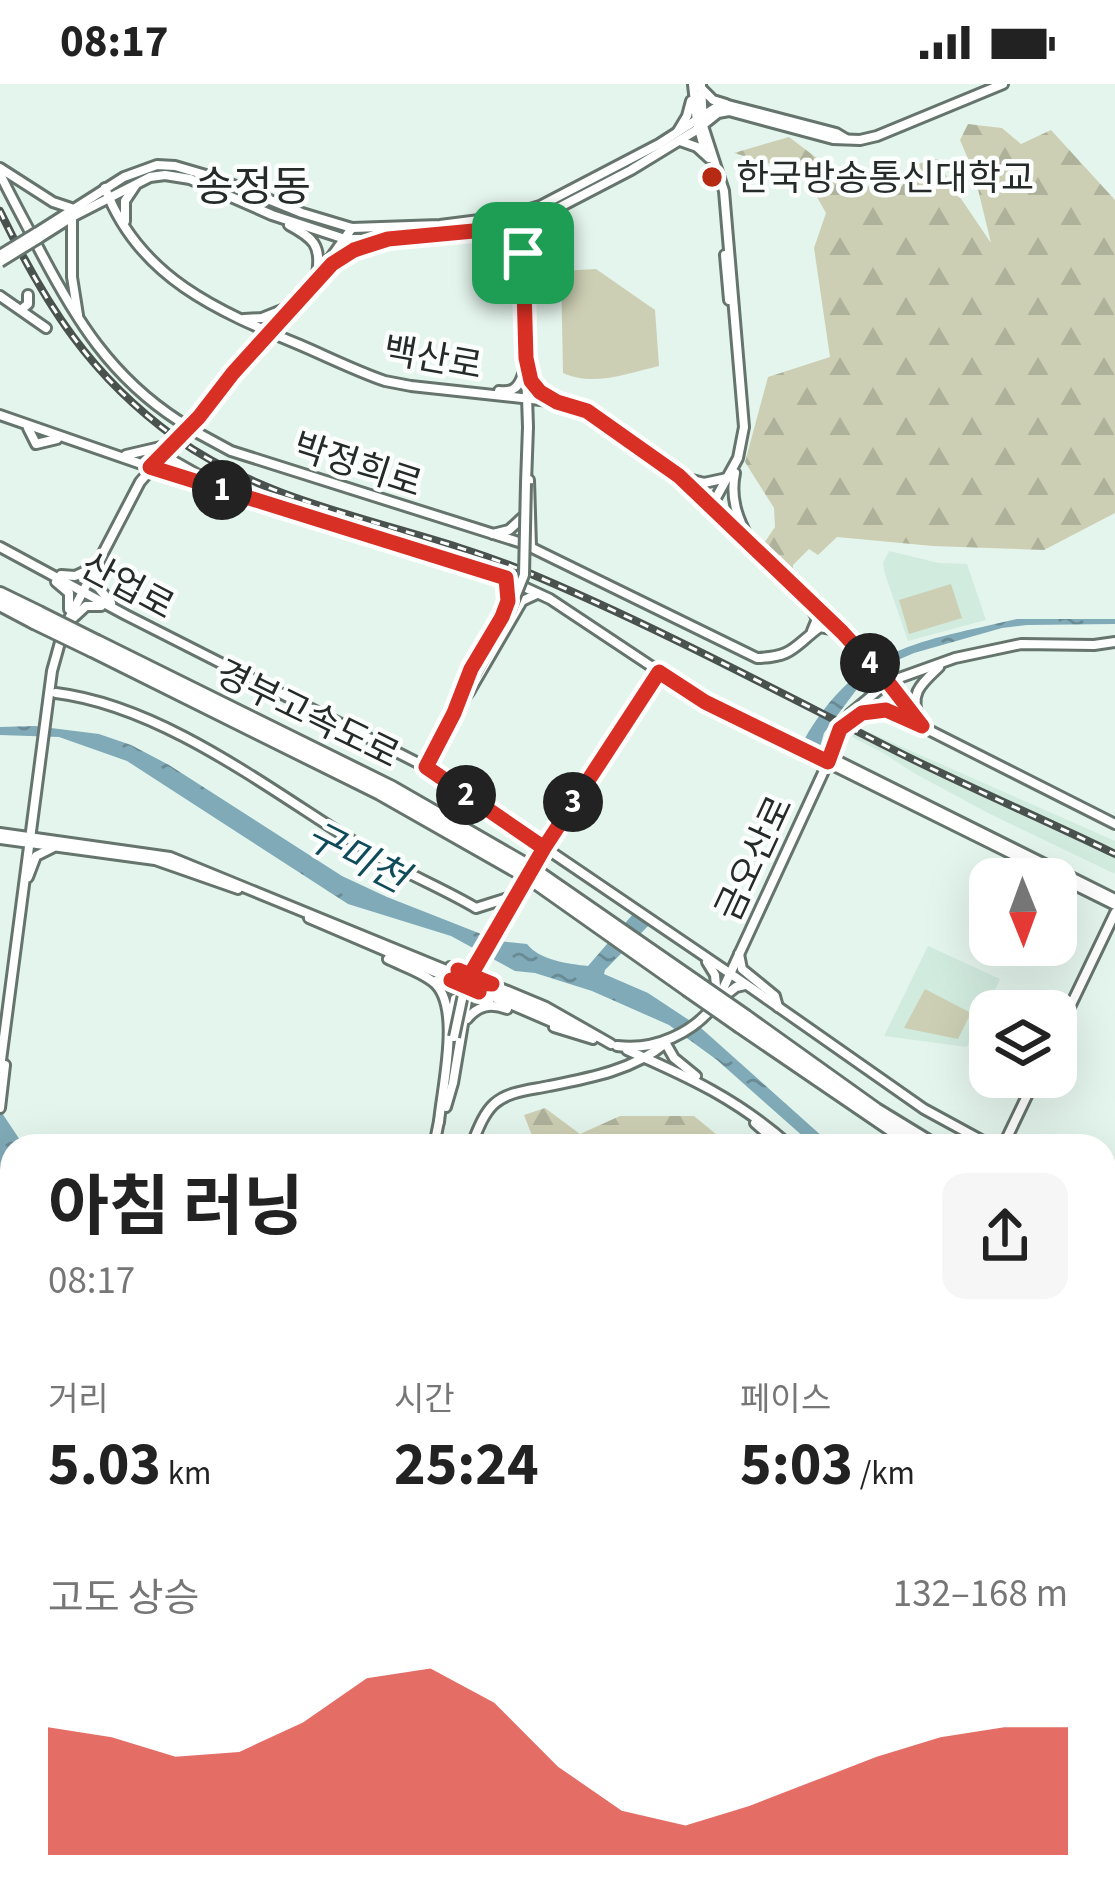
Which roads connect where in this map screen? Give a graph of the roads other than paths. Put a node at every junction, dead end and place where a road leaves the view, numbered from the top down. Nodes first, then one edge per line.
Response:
1 (1003, 84) edge
2 (697, 88) edge
3 (728, 105) junction
4 (704, 121) junction
5 (678, 137) junction
6 (847, 139) junction
7 (709, 158) junction
8 (0, 171) edge
9 (142, 180) junction
10 (21, 182) junction
11 (7, 188) junction
12 (106, 193) junction
13 (14, 202) junction
14 (72, 213) junction
15 (521, 213) junction
16 (548, 214) junction
17 (272, 215) junction
18 (52, 225) junction
19 (522, 225) junction
20 (127, 228) junction
21 (352, 228) junction
22 (495, 229) junction
23 (345, 239) junction
24 (388, 239) junction
25 (523, 253) junction
26 (0, 258) edge
27 (70, 277) junction
28 (56, 281) junction
29 (315, 281) junction
30 (28, 295) dead end
31 (0, 296) edge
32 (63, 297) junction
33 (294, 305) junction
34 (20, 310) junction
35 (230, 316) junction
36 (79, 323) junction
37 (46, 328) dead end
38 (269, 333) junction
39 (299, 345) junction
40 (252, 351) junction
41 (526, 360) junction
42 (480, 392) junction
43 (501, 396) junction
44 (527, 399) junction
45 (558, 402) junction
46 (0, 413) edge
47 (527, 432) junction
48 (742, 432) junction
49 (182, 434) junction
50 (170, 444) junction
51 (124, 457) junction
52 (738, 458) junction
53 (151, 466) junction
54 (526, 467) junction
55 (173, 476) junction
56 (679, 476) junction
57 (729, 478) junction
58 (140, 482) junction
59 (218, 485) junction
60 (711, 507) junction
61 (522, 518) junction
62 (490, 535) junction
63 (526, 545) junction
64 (753, 545) junction
65 (0, 547) edge
66 (100, 555) junction
67 (38, 567) junction
68 (93, 567) junction
69 (506, 578) junction
70 (520, 590) junction
71 (83, 591) junction
72 (0, 594) edge
73 (540, 594) junction
74 (805, 595) junction
75 (508, 601) junction
76 (0, 604) edge
77 (126, 615) junction
78 (36, 617) junction
79 (64, 628) junction
80 (842, 632) junction
81 (804, 640) junction
82 (1115, 642) edge
83 (944, 662) junction
84 (659, 672) junction
85 (888, 682) junction
86 (52, 696) junction
87 (454, 713) junction
88 (922, 726) junction
89 (840, 729) junction
90 (829, 760) junction
91 (426, 767) junction
92 (1115, 824) edge
93 (2, 838) edge
94 (31, 840) junction
95 (60, 847) junction
96 (544, 848) junction
97 (26, 876) junction
98 (514, 896) junction
99 (1115, 906) edge
100 (309, 918) junction
101 (339, 933) junction
102 (693, 948) junction
103 (739, 951) junction
104 (472, 971) junction
105 (728, 973) junction
106 (452, 975) junction
107 (429, 979) junction
108 (747, 985) junction
109 (465, 988) junction
110 (486, 989) junction
111 (1077, 990) edge
112 (717, 1002) junction
113 (500, 1006) junction
114 (778, 1008) junction
115 (464, 1025) junction
116 (453, 1039) junction
117 (593, 1039) junction
118 (666, 1042) junction
119 (614, 1046) junction
120 (642, 1059) junction
121 (622, 1067) junction
122 (0, 1068) edge
123 (659, 1068) junction
124 (3, 1085) edge
125 (710, 1087) junction
126 (1026, 1098) edge
127 (863, 1106) junction
128 (446, 1107) junction
129 (0, 1108) edge
130 (438, 1134) edge
131 (440, 1134) edge
132 (478, 1134) edge
133 (769, 1134) edge
134 (772, 1134) edge
135 (900, 1134) edge
136 (913, 1134) edge
137 (970, 1134) edge
138 (1009, 1134) edge

1 - 6 street
2 - 3 street
2 - 4 street
2 - 5 street
3 - 4 street
3 - 6 street
4 - 5 street
4 - 6 street
4 - 7 street
4 - 48 street
5 - 7 street
5 - 15 street
5 - 16 street
7 - 48 street
8 - 10 street
8 - 11 street, 박정희로
9 - 12 street
9 - 17 street
9 - 20 street
10 - 11 street
10 - 13 street
10 - 14 street
10 - 18 street
11 - 13 street, 박정희로
12 - 14 street
12 - 20 street, 백산로
12 - 21 street
13 - 28 street, 박정희로
14 - 18 street
14 - 27 street
15 - 19 street
15 - 21 street
16 - 19 street
16 - 25 street
17 - 23 street
17 - 29 street
18 - 26 street, bridge
18 - 27 street
19 - 22 street
19 - 25 street
20 - 35 street, 백산로
21 - 23 street
22 - 24 street
22 - 25 street
23 - 24 street
23 - 29 street
24 - 29 street
25 - 41 street
27 - 28 street
27 - 32 street
27 - 36 street
28 - 32 street, 박정희로
29 - 33 street
30 - 34 street
31 - 34 street
32 - 36 street, 박정희로
33 - 35 street
33 - 38 street
33 - 39 street
34 - 37 street
35 - 38 street, 백산로
35 - 40 street, 백산로
36 - 62 street, 박정희로, bridge
38 - 39 street, 백산로
38 - 40 street
39 - 40 street, 백산로
39 - 42 street, 백산로
40 - 49 street
41 - 42 street
41 - 44 street
41 - 45 street
42 - 43 street, 백산로
43 - 44 street, 백산로
43 - 47 street
44 - 45 street, 백산로
44 - 47 street
45 - 47 street
45 - 56 street, 백산로
46 - 51 street
46 - 51 street
47 - 54 street
48 - 52 street
49 - 50 street
49 - 59 street
50 - 51 street
50 - 53 street
51 - 53 street
51 - 58 street
52 - 57 street
52 - 64 street
53 - 55 street
53 - 58 street
53 - 59 street
54 - 61 street
54 - 63 street
54 - 87 street, bridge
55 - 58 street
55 - 69 street
56 - 57 street
56 - 60 street, 백산로
57 - 60 street
58 - 66 street
59 - 70 street
60 - 64 street, 백산로
61 - 62 street
61 - 63 street
62 - 63 street, 박정희로
63 - 81 street, 박정희로
64 - 74 street, 백산로
65 - 67 street, 산업로
66 - 68 street
66 - 77 street
67 - 68 street
67 - 71 street, 산업로
67 - 79 street
68 - 71 street
69 - 70 street
69 - 75 street
70 - 73 street
70 - 73 street
70 - 75 street
70 - 87 street
70 - 90 street
71 - 77 street, 산업로
71 - 79 street
72 - 78 highway, 경부고속도로
73 - 84 street
74 - 80 street, 백산로
74 - 81 street
75 - 87 street
76 - 78 highway, 경부고속도로
77 - 79 street
77 - 91 street, 산업로
78 - 127 highway, 경부고속도로, bridge
79 - 86 street
80 - 81 street, 박정희로
80 - 85 street, 백산로
82 - 83 street, 금오산로
83 - 85 street, 금오산로
83 - 88 street
84 - 90 street
84 - 96 street
85 - 88 street, 백산로
85 - 89 street, 금오산로
86 - 94 street
86 - 98 street
87 - 91 street
88 - 89 street
88 - 92 street
89 - 90 street, 금오산로
90 - 99 street
90 - 103 street, 금오산로
91 - 96 street, 산업로
93 - 94 street
93 - 97 street
94 - 95 street
94 - 97 street
94 - 106 street
95 - 97 street
95 - 100 street
96 - 98 street
96 - 102 street, 산업로
97 - 122 street
97 - 124 street
98 - 104 street
99 - 111 street
100 - 101 street
100 - 106 street
101 - 106 street
101 - 107 street
102 - 105 street, 산업로
102 - 112 street
103 - 105 street, 금오산로
103 - 114 street
104 - 106 street
104 - 109 street
104 - 110 street
105 - 108 street, 산업로
105 - 112 street, 금오산로
106 - 109 street
107 - 113 street
107 - 116 street
108 - 112 street
108 - 114 street, 산업로
109 - 110 street
109 - 116 street, bridge
110 - 117 street
110 - 119 street
112 - 118 street, 금오산로
113 - 115 street
113 - 117 street
114 - 137 street, 산업로
115 - 116 street
115 - 128 street
116 - 128 street
116 - 130 street
117 - 119 street
118 - 119 street
118 - 120 street, 금오산로
118 - 125 street
119 - 120 street
119 - 121 street
120 - 121 street, 금오산로
120 - 123 street
120 - 125 street
121 - 123 street
121 - 132 street
123 - 133 street
124 - 129 street
125 - 134 street
126 - 138 street
127 - 135 highway, 경부고속도로
127 - 136 highway, 경부고속도로
128 - 131 street

